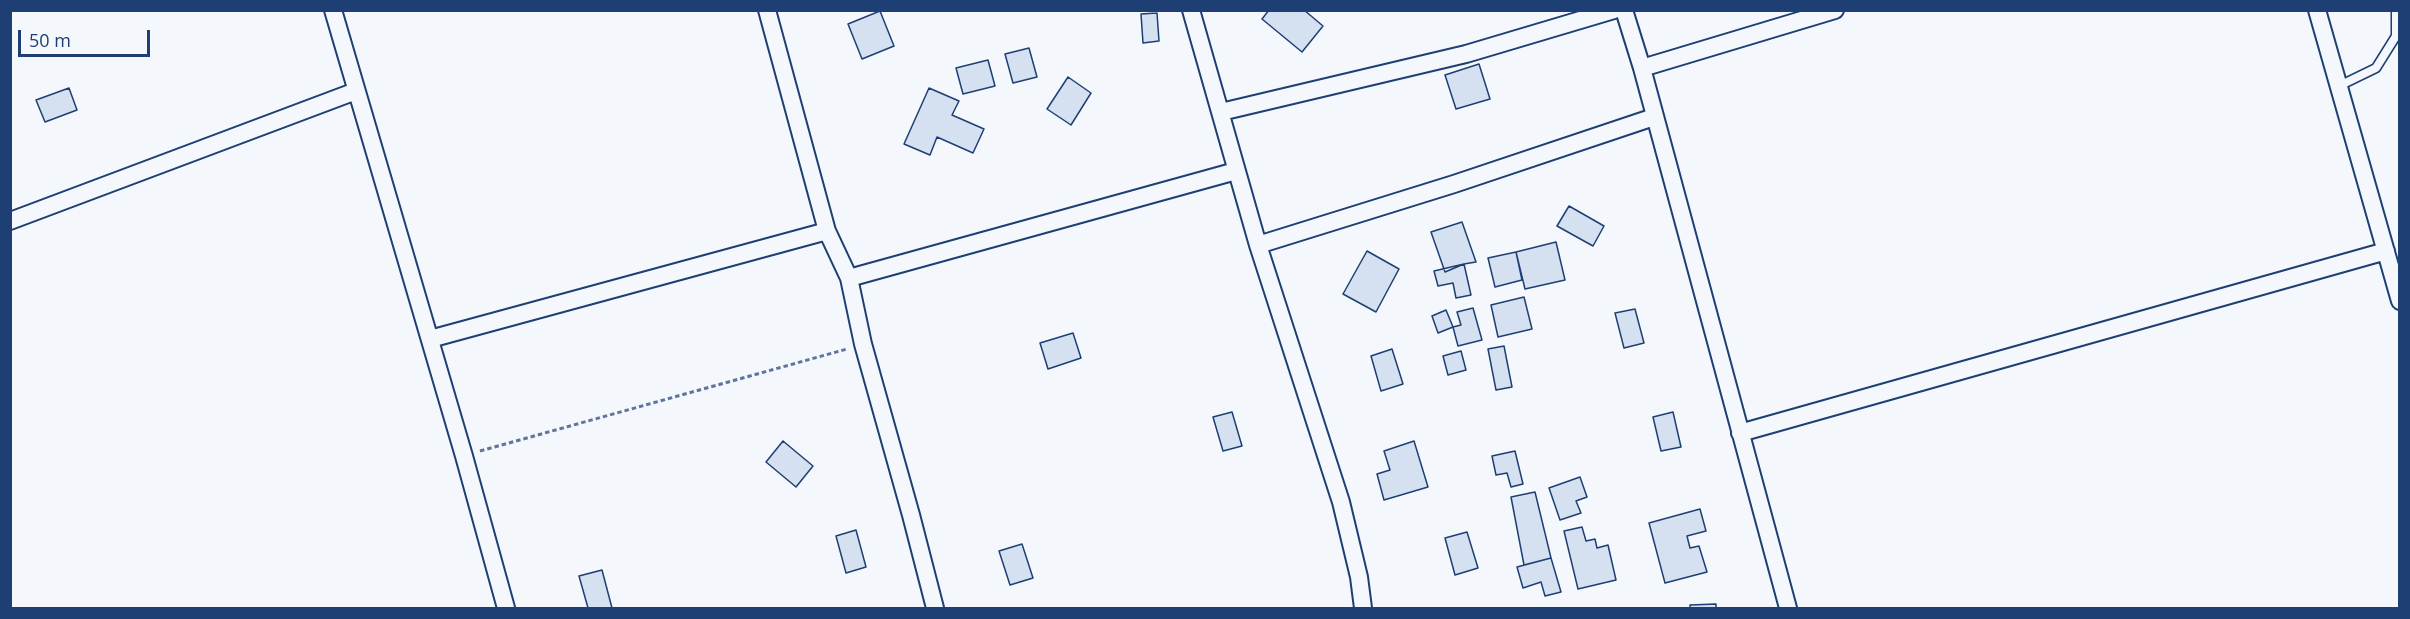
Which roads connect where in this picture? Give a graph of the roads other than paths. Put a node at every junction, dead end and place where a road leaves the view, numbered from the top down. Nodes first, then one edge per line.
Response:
1 (333, 10) edge
2 (767, 10) edge
3 (1191, 10) edge
4 (1614, 10) edge
5 (1624, 10) edge
6 (1835, 10) edge
7 (2317, 10) edge
8 (2396, 10) edge
9 (1642, 68) junction
10 (2339, 86) junction
11 (356, 91) junction
12 (1221, 112) junction
13 (1654, 117) junction
14 (1236, 171) junction
15 (10, 221) edge
16 (827, 231) junction
17 (1258, 245) junction
18 (2386, 251) junction
19 (849, 278) junction
20 (2400, 301) edge
21 (430, 339) junction
22 (1740, 433) junction
23 (506, 609) edge
24 (934, 609) edge
25 (1363, 609) edge
26 (1788, 609) edge

1 - 11 street
2 - 16 street
3 - 12 street
4 - 12 street
5 - 9 street
6 - 9 street
7 - 10 street
8 - 10 lane
9 - 13 street
10 - 18 street
11 - 15 street
11 - 21 street
12 - 14 street
13 - 17 street
13 - 22 street
14 - 17 street
14 - 19 street
16 - 19 street
16 - 21 street
17 - 25 street
18 - 20 street
18 - 22 street
19 - 24 street
21 - 23 street
22 - 26 street

